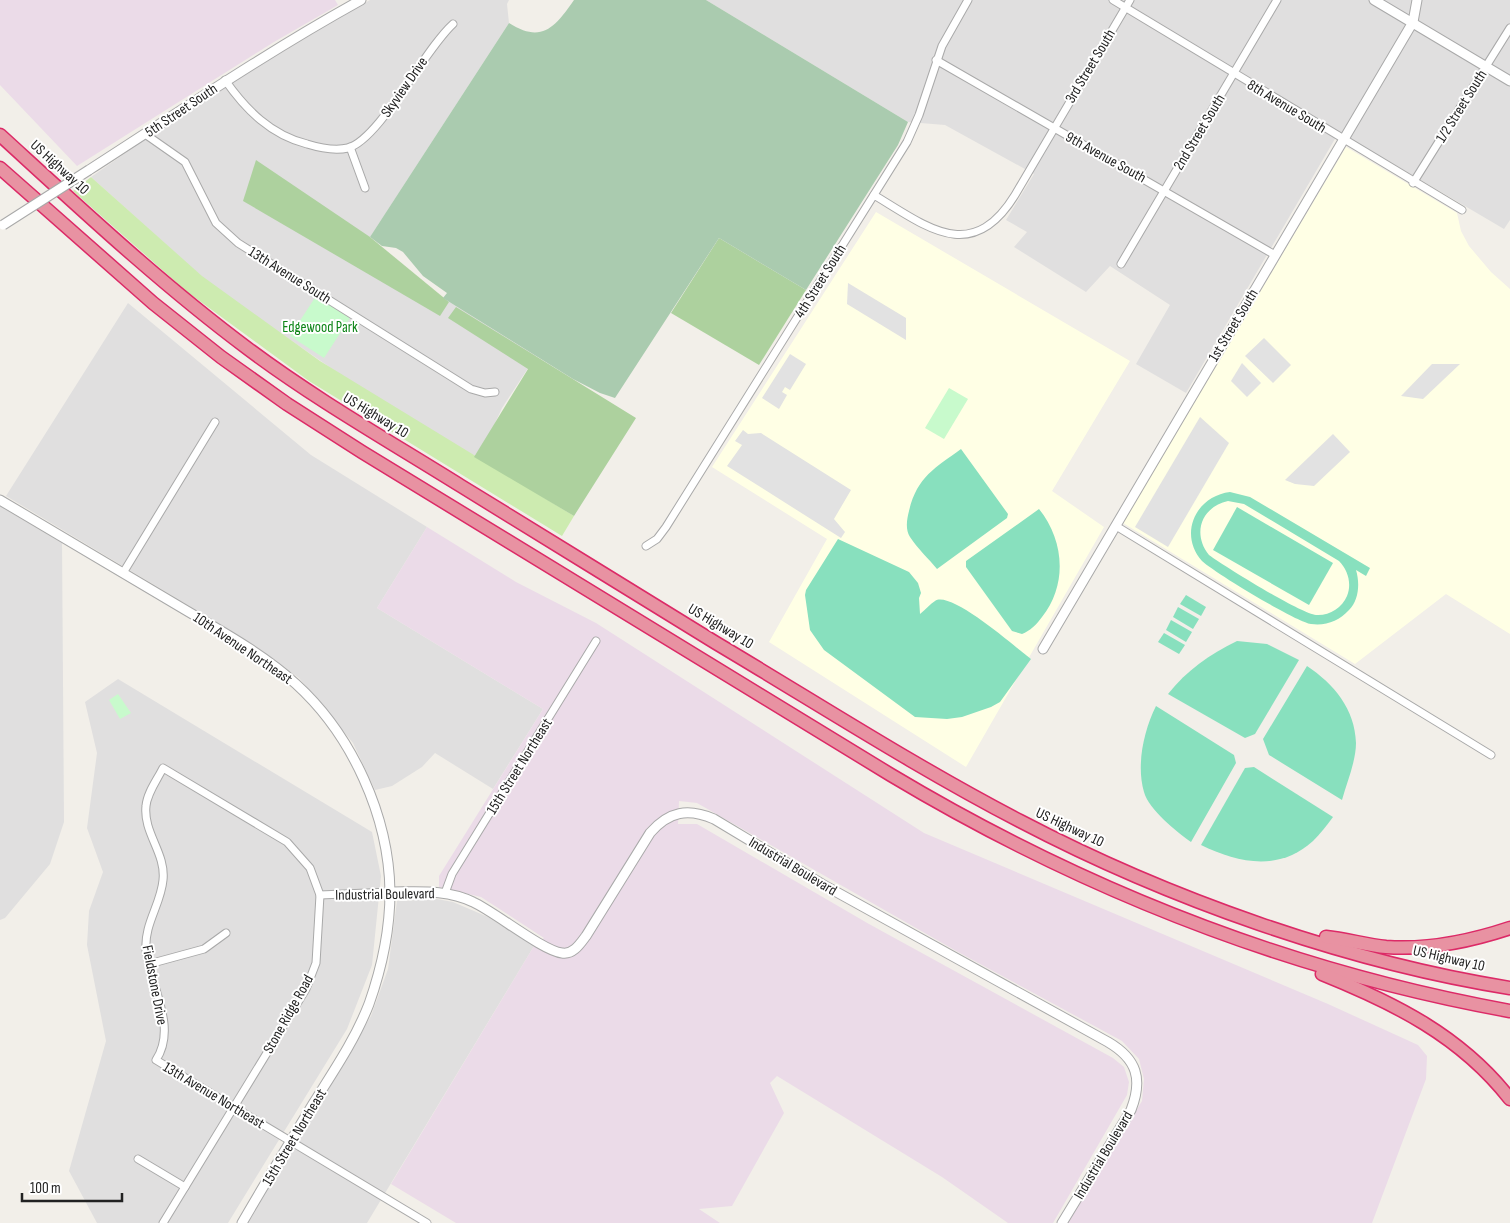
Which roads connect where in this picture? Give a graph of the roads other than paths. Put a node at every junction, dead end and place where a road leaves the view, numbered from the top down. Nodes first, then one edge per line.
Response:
1 (361, 0) edge
2 (968, 0) edge
3 (1113, 0) edge
4 (1130, 0) edge
5 (1277, 0) edge
6 (1374, 0) edge
7 (1417, 0) edge
8 (1125, 7) junction
9 (1413, 22) junction
10 (453, 24) dead end
11 (1510, 28) edge
12 (936, 60) junction
13 (1486, 66) junction
14 (1234, 74) junction
15 (225, 80) junction
16 (1510, 81) edge
17 (1054, 128) junction
18 (0, 129) edge
19 (146, 134) junction
20 (0, 135) edge
21 (1343, 139) junction
22 (350, 147) junction
23 (33, 165) junction
24 (2, 169) edge
25 (1413, 183) junction
26 (365, 188) dead end
27 (1164, 189) junction
28 (874, 195) junction
29 (1462, 210) dead end
30 (2, 226) edge
31 (1275, 255) junction
32 (1121, 264) dead end
33 (495, 392) dead end
34 (215, 422) dead end
35 (1, 503) edge
36 (1116, 526) junction
37 (646, 546) dead end
38 (122, 573) junction
39 (596, 641) dead end
40 (1043, 649) dead end
41 (1491, 755) dead end
42 (163, 768) joint
43 (390, 892) junction
44 (445, 893) junction
45 (320, 895) junction
46 (1510, 928) edge
47 (226, 933) dead end
48 (1306, 938) junction
49 (1248, 944) junction
50 (149, 964) junction
51 (1510, 988) edge
52 (1510, 1011) edge
53 (346, 1051) joint
54 (156, 1060) joint
55 (1510, 1099) edge
56 (233, 1107) junction
57 (291, 1141) junction
58 (138, 1159) dead end
59 (185, 1187) junction
60 (163, 1223) edge
61 (242, 1223) edge
62 (427, 1223) edge
63 (1062, 1223) edge

1 - 15 street, 5th Street South
2 - 12 street, 4th Street South
3 - 8 street, 8th Avenue South
4 - 8 street, 3rd Street South
5 - 14 street, 2nd Street South
6 - 9 street
7 - 9 street, 1st Street South
8 - 14 street, 8th Avenue South
8 - 17 street, 3rd Street South
9 - 13 street
9 - 21 street, 1st Street South
10 - 22 street, Skyview Drive
11 - 13 street, 1/2 Street South
12 - 17 street, 9th Avenue South
12 - 28 street, 4th Street South
13 - 16 street
13 - 25 street, 1/2 Street South
14 - 21 street, 8th Avenue South
14 - 27 street, 2nd Street South
15 - 19 street, 5th Street South
15 - 22 street
17 - 27 street, 9th Avenue South
17 - 28 street, 3rd Street South
18 - 23 highway
19 - 30 street, 5th Street South, bridge
19 - 33 street, 13th Avenue South
20 - 23 highway, US Highway 10
21 - 25 street, 8th Avenue South
21 - 31 street, 1st Street South
22 - 26 street
23 - 48 highway, US Highway 10
24 - 49 highway
25 - 29 street, 8th Avenue South
27 - 31 street, 9th Avenue South
27 - 32 street, 2nd Street South
28 - 37 street, 4th Street South
31 - 36 street, 1st Street South
34 - 38 street
35 - 38 street, 10th Avenue Northeast
36 - 40 street, 1st Street South
36 - 41 street
38 - 43 street, 10th Avenue Northeast
39 - 44 street, 15th Street Northeast
42 - 45 street, Stone Ridge Road
42 - 50 street, Fieldstone Drive
43 - 44 street, Industrial Boulevard
43 - 45 street, Industrial Boulevard
43 - 53 street, 10th Avenue Northeast
44 - 63 street, Industrial Boulevard
45 - 56 street, Stone Ridge Road
46 - 48 highway
47 - 50 street
48 - 51 highway, US Highway 10
49 - 52 highway
49 - 55 highway
50 - 54 street, Fieldstone Drive
53 - 57 street, 15th Street Northeast
54 - 56 street, 13th Avenue Northeast
56 - 57 street, 13th Avenue Northeast
56 - 59 street, Stone Ridge Road
57 - 61 street, 15th Street Northeast
57 - 62 street, 13th Avenue Northeast
58 - 59 street
59 - 60 street, Stone Ridge Road

